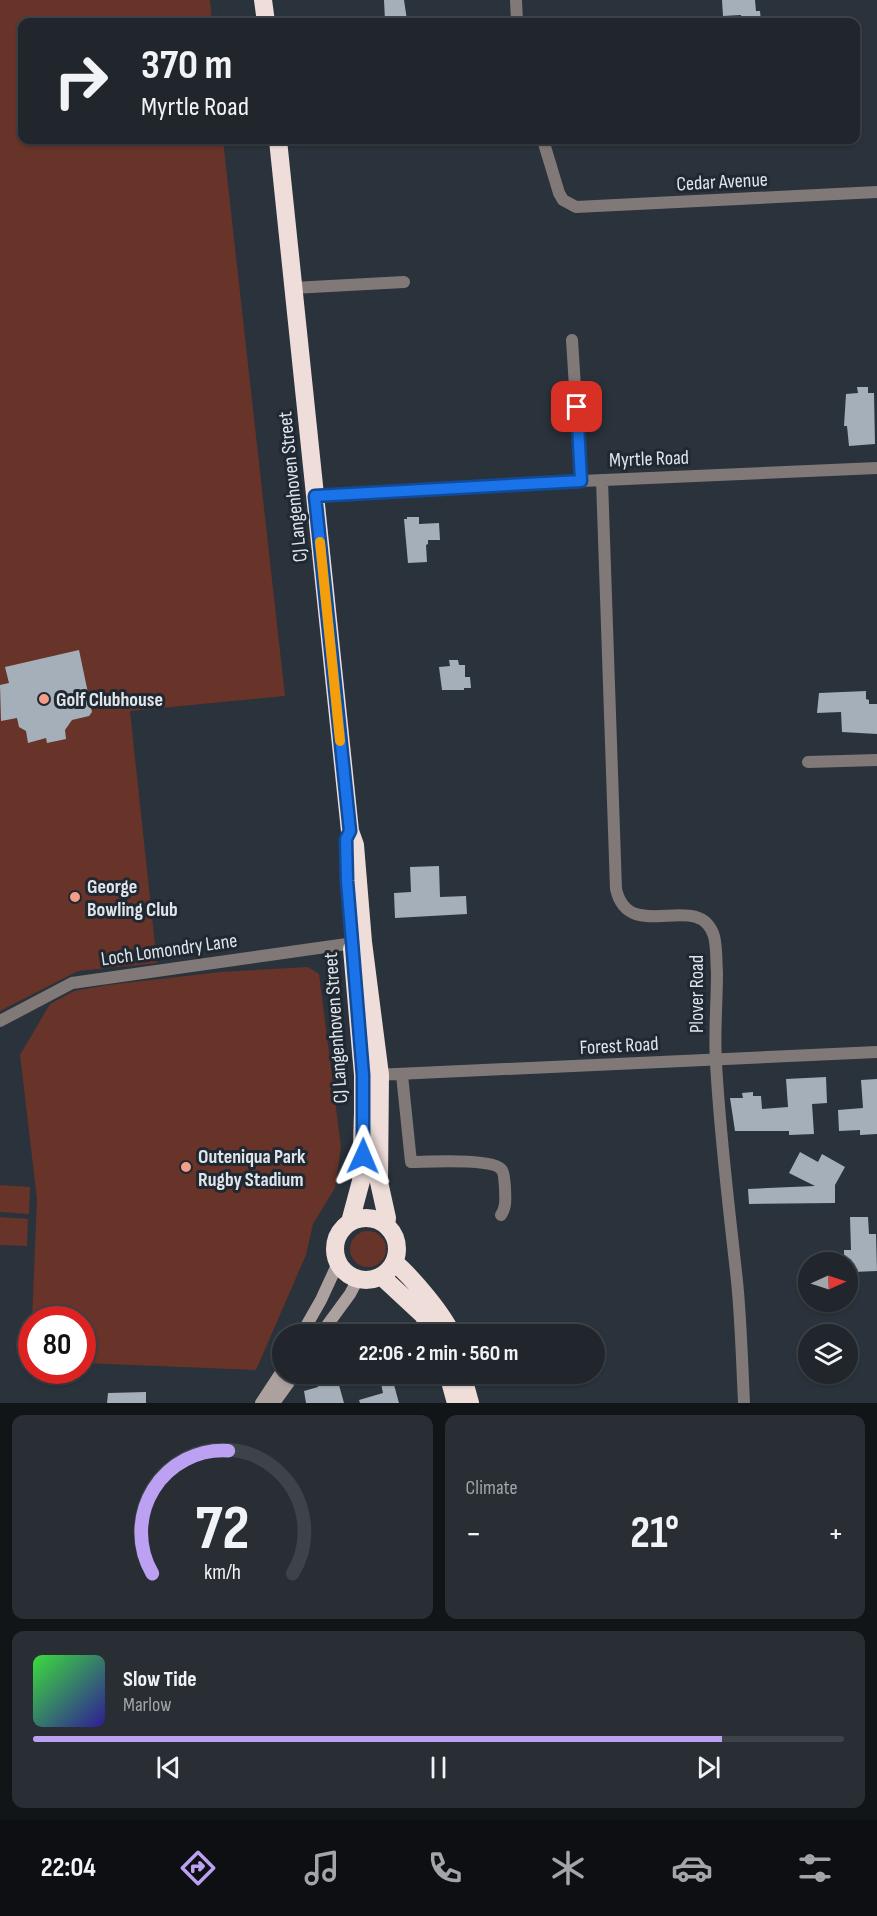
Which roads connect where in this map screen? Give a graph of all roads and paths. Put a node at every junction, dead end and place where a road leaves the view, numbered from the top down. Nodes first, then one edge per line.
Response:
1 (264, 0) edge
2 (516, 0) edge
3 (266, 18) edge
4 (517, 18) edge
5 (278, 144) edge
6 (544, 144) edge
7 (877, 192) edge
8 (404, 282) dead end
9 (293, 288) junction
10 (572, 340) dead end
11 (877, 468) edge
12 (602, 480) junction
13 (581, 481) junction
14 (315, 496) junction
15 (877, 760) edge
16 (808, 762) dead end
17 (358, 942) junction
18 (0, 1021) edge
19 (877, 1052) edge
20 (715, 1059) junction
21 (371, 1075) junction
22 (402, 1075) junction
23 (501, 1215) dead end
24 (350, 1222) junction
25 (386, 1225) junction
26 (394, 1262) junction
27 (338, 1263) junction
28 (381, 1276) junction
29 (358, 1279) junction
30 (307, 1324) edge
31 (328, 1324) edge
32 (429, 1324) edge
33 (447, 1324) edge
34 (273, 1384) edge
35 (288, 1384) edge
36 (451, 1384) edge
37 (465, 1384) edge
38 (261, 1403) edge
39 (274, 1403) edge
40 (456, 1403) edge
41 (470, 1403) edge
42 (744, 1403) edge

1 - 3 highway
2 - 4 street
5 - 9 highway, CJ Langenhoven Street
6 - 7 street, Cedar Avenue
8 - 9 street
9 - 14 highway, CJ Langenhoven Street
10 - 13 street
11 - 12 street, Myrtle Road
12 - 13 street, Myrtle Road
12 - 20 street, Plover Road
13 - 14 street, Myrtle Road
14 - 17 highway, CJ Langenhoven Street
15 - 16 street
17 - 18 street, Loch Lomondry Lane
17 - 21 highway, CJ Langenhoven Street
19 - 20 street, Forest Road
20 - 22 street, Forest Road
20 - 42 street, Plover Road
21 - 22 street, Forest Road
21 - 24 highway, CJ Langenhoven Street
21 - 25 highway, CJ Langenhoven Street
22 - 23 street
24 - 25 highway
24 - 27 highway
25 - 26 highway
26 - 28 highway
26 - 33 highway
27 - 29 highway
27 - 30 street
28 - 29 highway
28 - 32 highway
29 - 31 street
34 - 38 street
35 - 39 street
36 - 40 highway
37 - 41 highway

